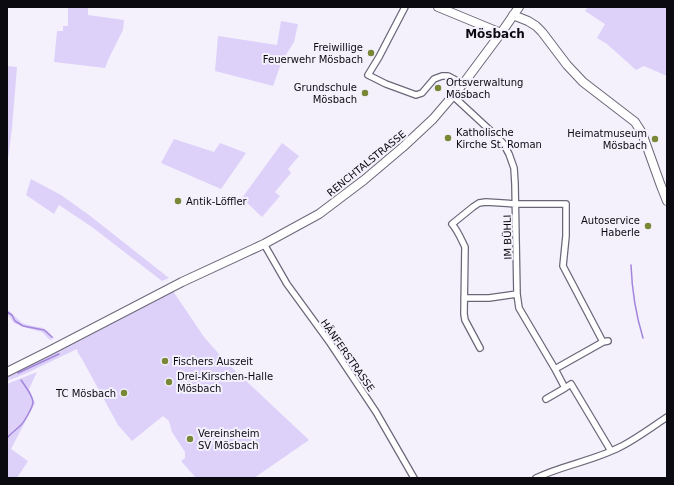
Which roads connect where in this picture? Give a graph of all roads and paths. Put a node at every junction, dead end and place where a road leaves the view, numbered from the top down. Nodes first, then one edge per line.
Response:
1 (405, 7) edge
2 (438, 7) edge
3 (519, 7) edge
4 (513, 15) junction
5 (501, 33) junction
6 (463, 84) junction
7 (453, 96) junction
8 (667, 202) edge
9 (516, 204) junction
10 (264, 244) junction
11 (517, 294) junction
12 (464, 298) junction
13 (480, 348) dead end
14 (555, 369) junction
15 (7, 372) edge
16 (565, 388) junction
17 (546, 399) dead end
18 (667, 418) edge
19 (610, 451) junction
20 (414, 478) edge
21 (536, 478) edge

1 - 6 street
2 - 5 main road
3 - 4 main road, RENCHTALSTRASSE
4 - 5 main road, RENCHTALSTRASSE
4 - 8 main road
5 - 6 main road, RENCHTALSTRASSE
6 - 7 main road, RENCHTALSTRASSE
7 - 9 street, IM BÜHLI
7 - 10 main road, RENCHTALSTRASSE
9 - 11 street, IM BÜHLI
9 - 12 street
9 - 14 street
10 - 15 main road, RENCHTALSTRASSE
10 - 20 street, HÄNFERSTRASSE
11 - 12 street
11 - 14 street, IM BÜHLI
12 - 13 street
14 - 16 street, IM BÜHLI
16 - 17 street
16 - 19 street
18 - 19 street
19 - 21 street

